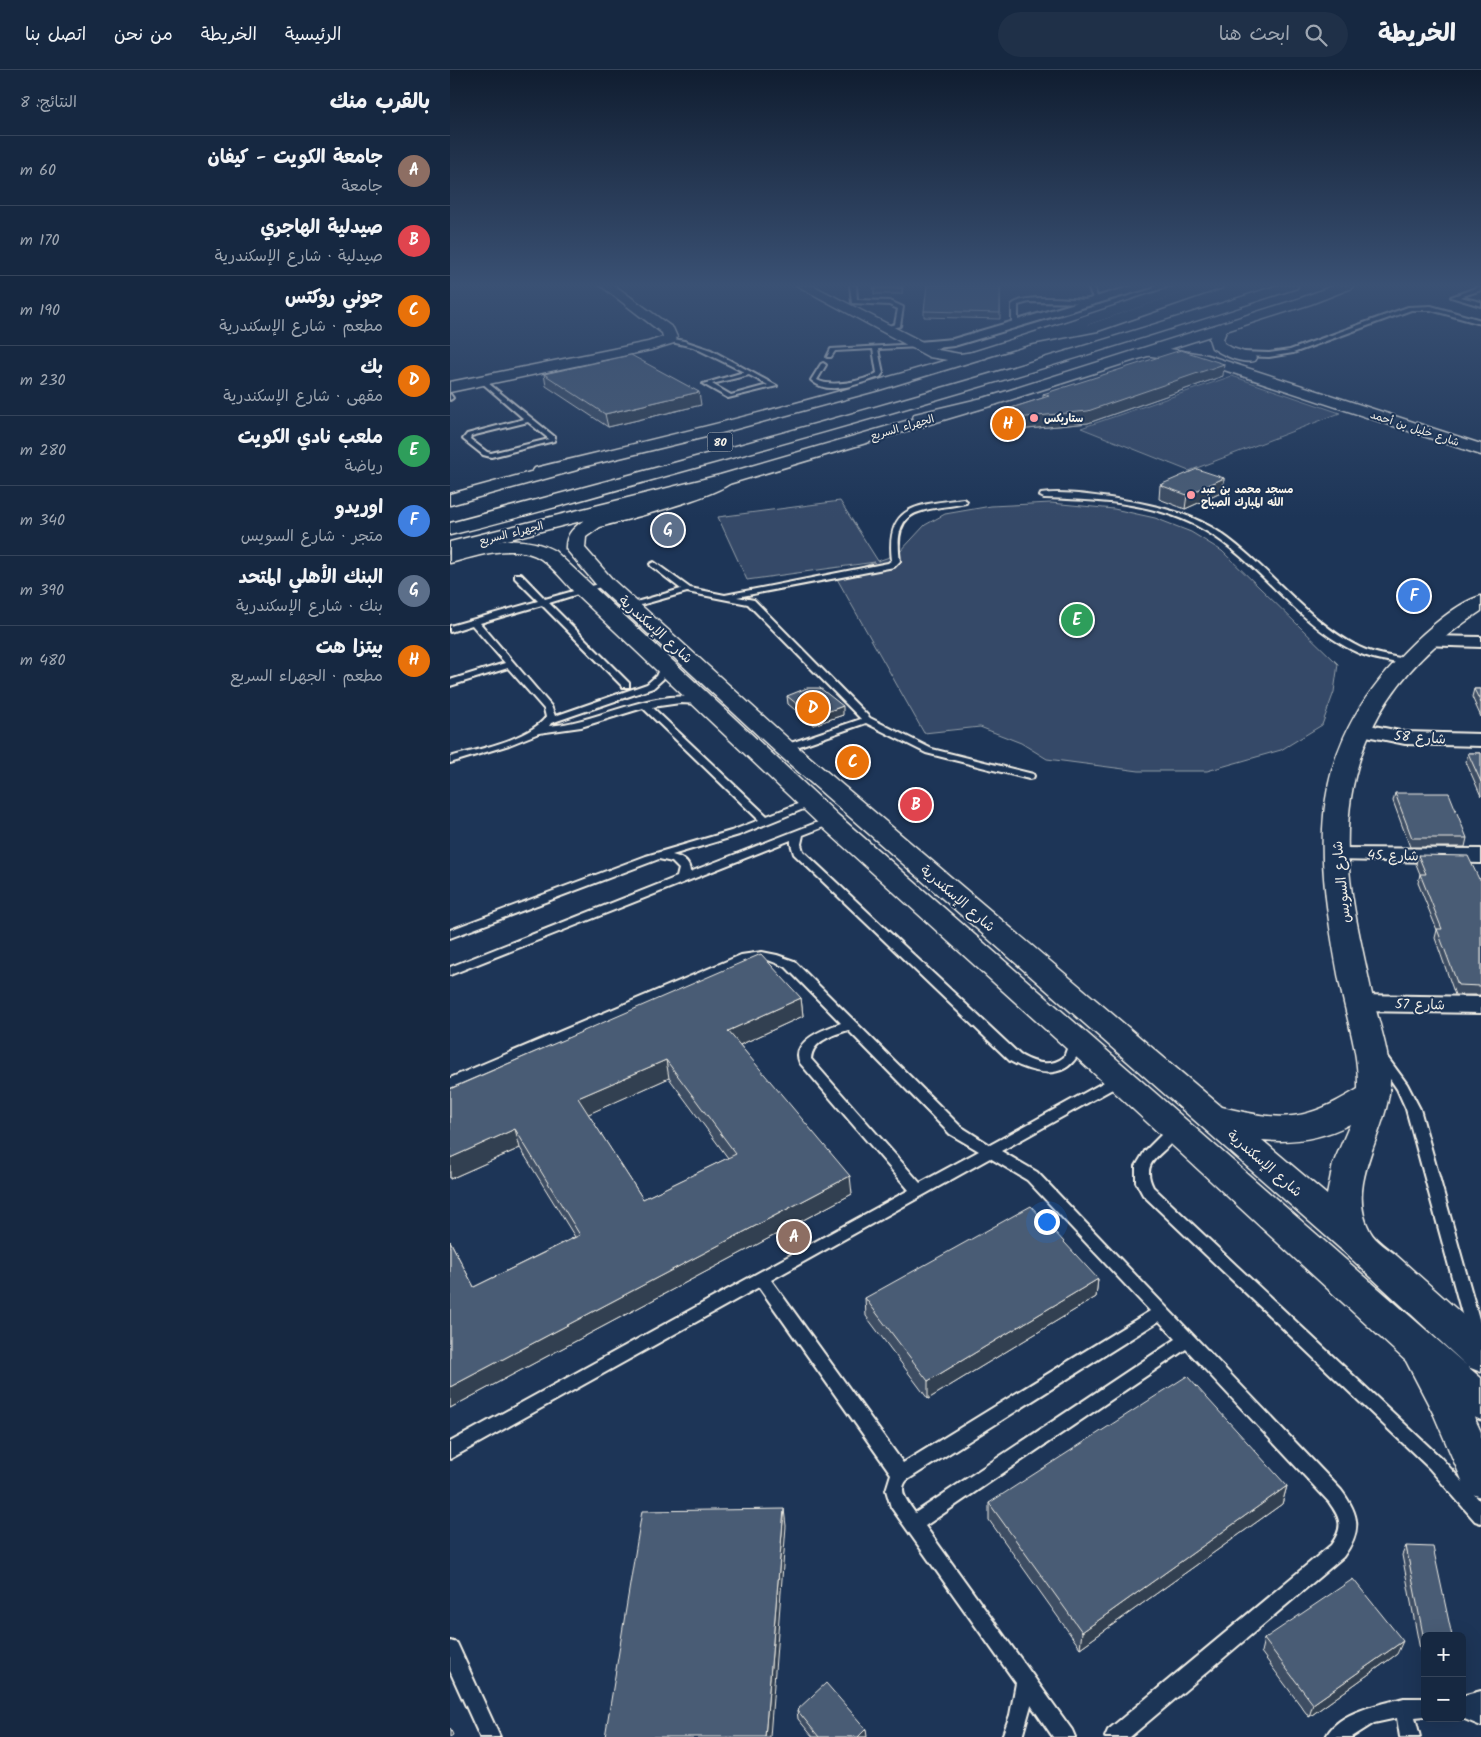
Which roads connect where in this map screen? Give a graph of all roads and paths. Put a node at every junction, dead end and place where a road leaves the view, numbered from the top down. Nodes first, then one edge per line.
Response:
1 (570, 363) edge
2 (728, 363) edge
3 (878, 363) edge
4 (935, 363) edge
5 (955, 363) edge
6 (1006, 363) edge
7 (1046, 363) edge
8 (1113, 363) edge
9 (1216, 363) edge
10 (1264, 363) edge
11 (823, 365) dead end
12 (930, 370) junction
13 (1287, 370) dead end
14 (748, 373) junction
15 (483, 381) junction
16 (820, 385) junction
17 (450, 388) edge
18 (991, 401) junction
19 (814, 403) junction
20 (529, 420) junction
21 (1481, 450) edge
22 (571, 466) junction
23 (726, 479) junction
24 (450, 494) edge
25 (1044, 496) dead end
26 (450, 500) edge
27 (963, 501) dead end
28 (450, 514) edge
29 (450, 529) edge
30 (574, 543) junction
31 (450, 548) edge
32 (537, 549) junction
33 (450, 557) edge
34 (654, 564) dead end
35 (518, 576) dead end
36 (595, 588) junction
37 (687, 590) junction
38 (722, 597) junction
39 (544, 602) junction
40 (1481, 602) edge
41 (630, 605) junction
42 (474, 622) junction
43 (450, 629) edge
44 (1428, 641) junction
45 (1481, 642) edge
46 (1408, 662) junction
47 (511, 664) junction
48 (665, 665) junction
49 (450, 683) edge
50 (626, 686) dead end
51 (704, 702) junction
52 (645, 705) junction
53 (867, 720) junction
54 (549, 721) junction
55 (1359, 729) junction
56 (540, 730) junction
57 (1481, 740) edge
58 (785, 748) junction
59 (450, 760) edge
60 (1029, 776) dead end
61 (825, 805) junction
62 (766, 821) junction
63 (798, 834) junction
64 (1335, 854) junction
65 (1481, 856) edge
66 (650, 858) junction
67 (682, 879) junction
68 (450, 934) edge
69 (450, 971) edge
70 (1359, 1003) junction
71 (1481, 1005) edge
72 (850, 1024) junction
73 (1075, 1039) junction
74 (1368, 1040) junction
75 (1120, 1079) junction
76 (450, 1083) edge
77 (1374, 1094) junction
78 (1210, 1115) junction
79 (1167, 1122) junction
80 (991, 1150) junction
81 (918, 1190) junction
82 (1356, 1242) junction
83 (762, 1278) junction
84 (1161, 1312) junction
85 (1188, 1340) junction
86 (1418, 1349) junction
87 (1481, 1354) edge
88 (1481, 1402) edge
89 (450, 1451) edge
90 (901, 1474) junction
91 (1481, 1478) edge
92 (1481, 1515) edge
93 (913, 1524) junction
94 (450, 1650) edge
95 (1025, 1683) junction
96 (1481, 1700) edge
97 (1466, 1706) edge
98 (1404, 1707) junction
99 (1421, 1707) edge
100 (1466, 1709) edge
101 (1481, 1716) edge
102 (490, 1737) edge
103 (1012, 1737) edge
104 (1065, 1737) edge
105 (1116, 1737) edge
106 (1336, 1737) edge
107 (1410, 1737) edge

1 - 15 main road
2 - 14 lane
3 - 16 lane
4 - 12 main road
5 - 12 main road
6 - 28 main road, 80
7 - 29 main road, الجهراء السريع / 80
8 - 18 main road, الجهراء السريع
9 - 21 main road, شارع خليل بن أحمد
10 - 13 main road
11 - 16 lane
12 - 19 main road
14 - 14 lane
15 - 17 main road
15 - 20 lane
16 - 19 lane
18 - 23 main road, الجهراء السريع
18 - 29 main road
19 - 22 main road
20 - 20 lane
22 - 24 main road
22 - 26 main road
23 - 30 main road
23 - 31 main road, الجهراء السريع
25 - 46 lane
27 - 38 lane
30 - 32 main road
30 - 36 main road, شارع الإسكندرية
32 - 33 main road
32 - 36 main road, شارع الإسكندرية
34 - 37 lane
35 - 39 lane
36 - 39 lane
36 - 41 main road, شارع الإسكندرية
36 - 48 main road, شارع الإسكندرية
37 - 38 lane
37 - 41 lane
38 - 53 lane
39 - 42 lane
39 - 50 lane
40 - 44 main road, شارع السويس
41 - 58 main road, شارع الإسكندرية
42 - 43 lane
42 - 47 lane
44 - 45 street
44 - 46 main road, شارع السويس
46 - 55 main road, شارع السويس
47 - 49 lane
47 - 54 lane
48 - 51 main road, شارع الإسكندرية
48 - 54 lane
51 - 52 lane
51 - 61 main road, شارع الإسكندرية
52 - 56 lane
52 - 62 lane
53 - 58 lane
53 - 60 lane
54 - 56 lane
55 - 57 street, شارع 58
55 - 64 main road, شارع السويس
56 - 59 lane
58 - 61 main road, شارع الإسكندرية
61 - 62 lane
61 - 63 lane
61 - 73 main road, شارع الإسكندرية
61 - 78 main road, شارع الإسكندرية
62 - 66 lane
63 - 67 lane
63 - 73 lane
64 - 65 street, شارع 45
64 - 70 main road, شارع السويس
66 - 67 lane
66 - 68 lane
67 - 69 lane
70 - 71 street, شارع 57
70 - 74 main road, شارع السويس
72 - 76 lane
72 - 80 lane
72 - 81 lane
73 - 75 main road, شارع الإسكندرية
74 - 77 main road, شارع السويس
74 - 87 lane
75 - 79 main road, شارع الإسكندرية
75 - 80 lane
77 - 78 main road
77 - 82 main road, شارع السويس
78 - 82 main road, شارع الإسكندرية
79 - 86 main road, شارع الإسكندرية
79 - 92 lane
80 - 81 lane
80 - 84 lane
81 - 83 lane
82 - 87 main road, شارع الإسكندرية
83 - 89 lane
83 - 90 lane
84 - 85 lane
84 - 90 lane
85 - 93 lane
85 - 105 lane
86 - 88 main road, شارع الإسكندرية
86 - 91 main road
90 - 93 lane
93 - 95 lane
94 - 102 lane
95 - 103 lane
95 - 104 lane
96 - 97 lane
98 - 99 lane
98 - 106 lane
98 - 107 lane
100 - 101 lane

